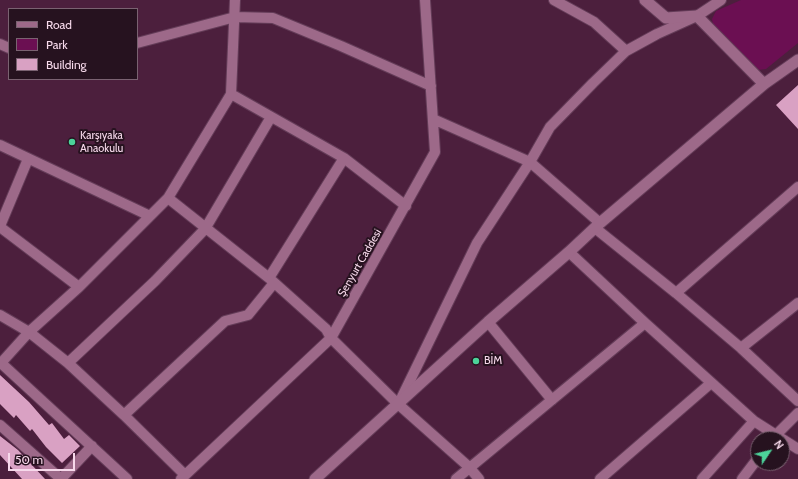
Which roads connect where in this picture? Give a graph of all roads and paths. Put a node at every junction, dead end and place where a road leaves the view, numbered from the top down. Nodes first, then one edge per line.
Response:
1 (235, 0) edge
2 (425, 0) edge
3 (554, 0) edge
4 (645, 0) edge
5 (721, 0) edge
6 (697, 16) junction
7 (235, 17) junction
8 (138, 43) edge
9 (626, 51) junction
10 (798, 60) edge
11 (764, 84) junction
12 (431, 86) junction
13 (231, 94) junction
14 (271, 118) junction
15 (433, 120) junction
16 (0, 145) edge
17 (28, 158) junction
18 (344, 158) junction
19 (530, 162) junction
20 (798, 187) edge
21 (168, 198) junction
22 (406, 206) junction
23 (150, 216) junction
24 (597, 225) junction
25 (0, 226) edge
26 (205, 228) junction
27 (569, 252) junction
28 (271, 281) junction
29 (79, 287) junction
30 (676, 292) junction
31 (798, 303) edge
32 (0, 315) edge
33 (488, 322) junction
34 (645, 323) junction
35 (28, 332) junction
36 (330, 338) junction
37 (741, 348) junction
38 (68, 362) junction
39 (711, 382) junction
40 (552, 400) junction
41 (798, 401) edge
42 (398, 404) junction
43 (798, 413) edge
44 (124, 415) junction
45 (754, 421) junction
46 (0, 425) edge
47 (766, 431) edge
48 (780, 431) edge
49 (92, 446) junction
50 (469, 467) junction
51 (750, 468) edge
52 (183, 477) edge
53 (61, 479) edge
54 (127, 479) edge
55 (315, 479) edge
56 (456, 479) edge
57 (479, 479) edge
58 (600, 479) edge
59 (702, 479) edge
60 (742, 479) edge

1 - 7 street
2 - 12 street, Şenyurt Caddesi
3 - 9 street
4 - 6 street
5 - 6 street
6 - 9 street
6 - 11 street
7 - 8 street
7 - 12 street
7 - 13 street
9 - 19 street
10 - 11 street
11 - 24 street
12 - 15 street, Şenyurt Caddesi
13 - 14 street
13 - 21 street
14 - 18 street
14 - 26 street
15 - 19 street
15 - 22 street, Şenyurt Caddesi
16 - 17 street
17 - 23 street
17 - 25 street
18 - 22 street
18 - 28 street
19 - 24 street
19 - 42 street
20 - 30 street
21 - 23 street
21 - 26 street
22 - 36 street, Şenyurt Caddesi
23 - 29 street
24 - 27 street
24 - 30 street
25 - 29 street
26 - 28 street
26 - 38 street
27 - 33 street
27 - 34 street
28 - 36 street
28 - 44 street
29 - 35 street
30 - 37 street
31 - 37 street
32 - 35 street
33 - 40 street
33 - 42 street
34 - 39 street
34 - 40 street
35 - 38 street
35 - 49 street
36 - 42 street
36 - 52 street, Şenyurt Caddesi
37 - 41 street
38 - 44 street
39 - 45 street
39 - 58 street
40 - 50 street
42 - 50 street
42 - 55 street
43 - 48 street
44 - 52 street
45 - 47 street
45 - 59 street
46 - 53 street
49 - 53 street
49 - 54 street
50 - 56 street
50 - 57 street
51 - 60 street

